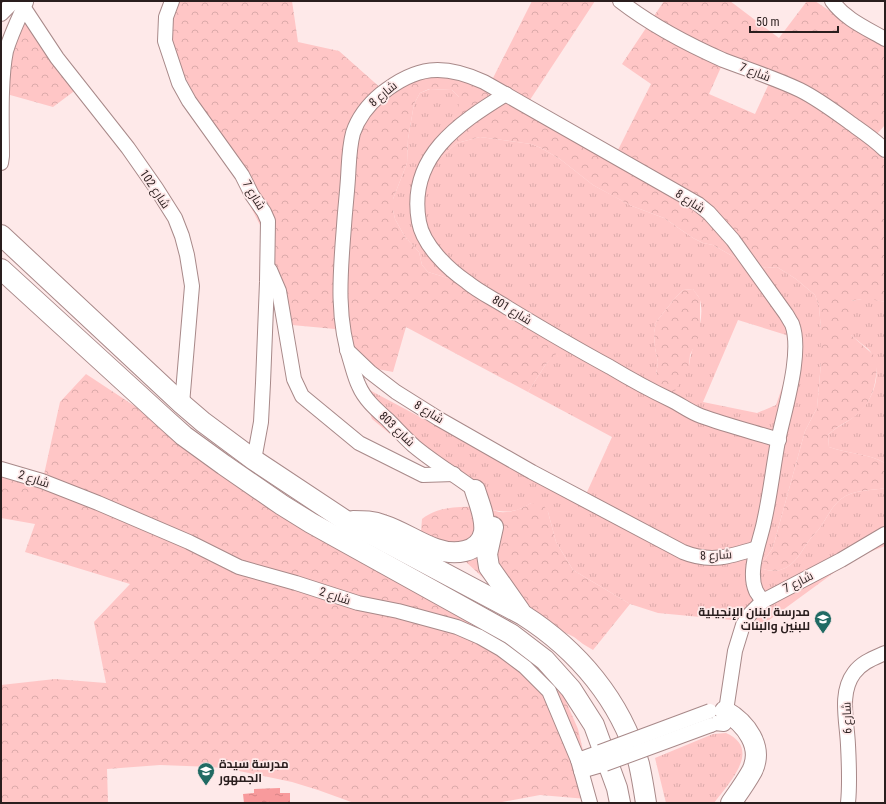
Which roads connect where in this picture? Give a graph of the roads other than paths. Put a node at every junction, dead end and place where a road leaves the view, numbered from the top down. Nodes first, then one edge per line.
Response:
1 (172, 1) edge
2 (620, 1) edge
3 (832, 1) edge
4 (22, 3) edge
5 (1, 14) edge
6 (885, 39) edge
7 (506, 94) junction
8 (884, 146) edge
9 (1, 163) edge
10 (1, 235) edge
11 (267, 263) junction
12 (1, 269) edge
13 (346, 349) junction
14 (182, 404) junction
15 (778, 440) junction
16 (254, 460) junction
17 (1, 469) edge
18 (454, 474) junction
19 (475, 490) junction
20 (346, 521) junction
21 (885, 534) edge
22 (757, 548) junction
23 (763, 601) junction
24 (523, 616) junction
25 (885, 653) edge
26 (718, 718) junction
27 (580, 766) junction
28 (590, 803) edge
29 (620, 803) edge
30 (646, 803) edge
31 (718, 803) edge
32 (731, 803) edge
33 (848, 803) edge

1 - 11 street, شارع 7
2 - 8 street, شارع 7
3 - 6 street
4 - 5 street
4 - 9 street
4 - 14 street, شارع 102
7 - 13 street, شارع 8
7 - 15 street, شارع 8
7 - 15 street, شارع 801
10 - 14 highway
11 - 16 street, شارع 7
11 - 18 street
12 - 29 highway
13 - 18 street, شارع 803
13 - 22 street, شارع 8
14 - 16 highway
15 - 22 street, شارع 8
16 - 20 highway
17 - 27 street, شارع 2
18 - 19 street, شارع 803
19 - 20 highway
19 - 24 highway
20 - 24 highway
21 - 23 street, شارع 7
22 - 23 street, شارع 8
23 - 26 street, شارع 7
24 - 30 highway
25 - 33 street, شارع 6
26 - 27 street, bridge
26 - 31 highway
26 - 32 highway
27 - 28 street, شارع 2

